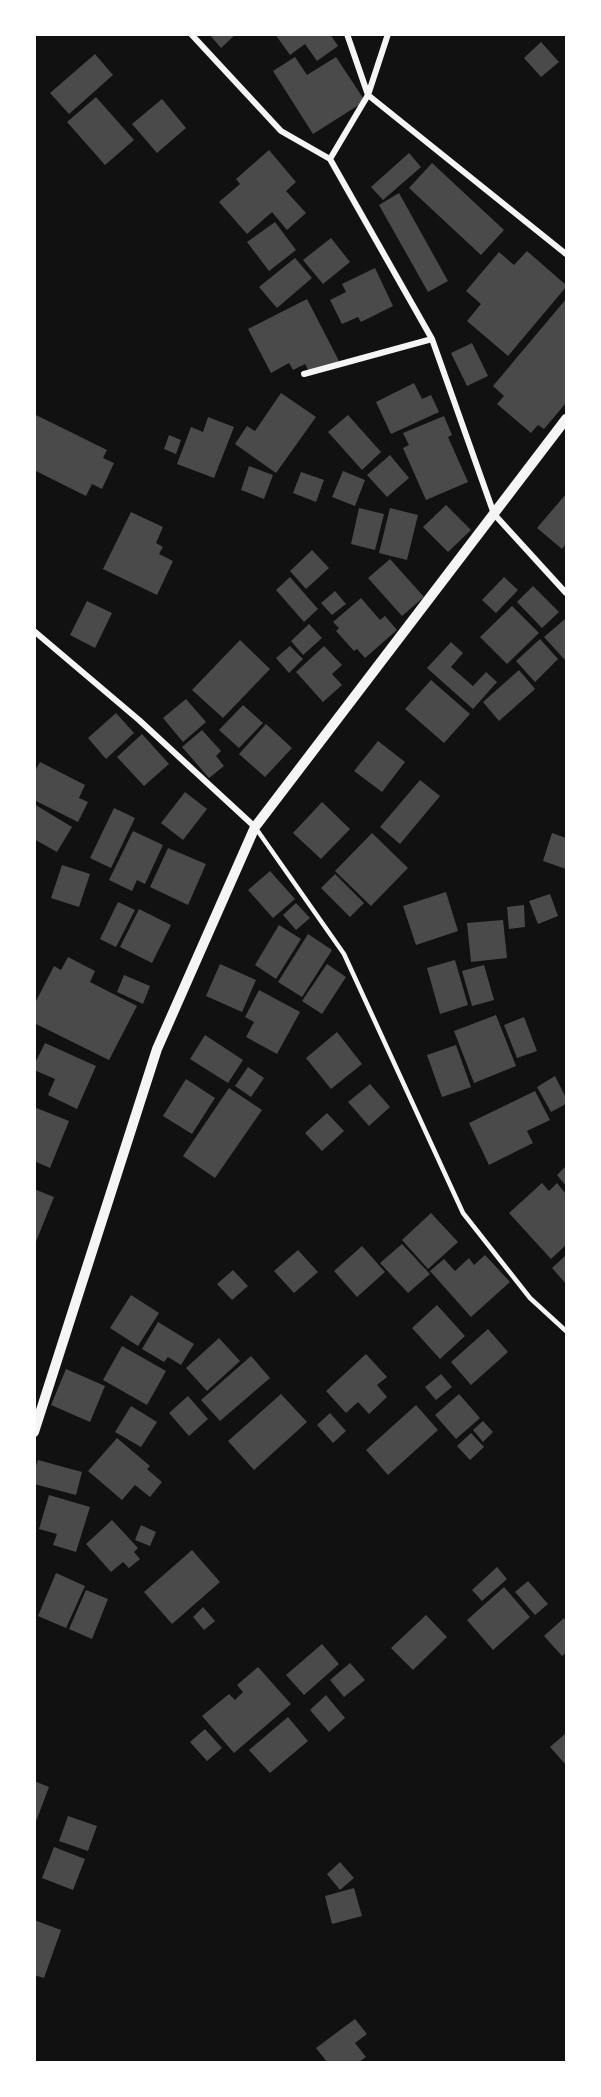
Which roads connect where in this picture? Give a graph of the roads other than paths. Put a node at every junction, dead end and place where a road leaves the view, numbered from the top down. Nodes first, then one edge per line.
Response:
1 (191, 34) edge
2 (347, 34) edge
3 (388, 34) edge
4 (368, 95) junction
5 (330, 159) junction
6 (567, 254) edge
7 (432, 339) junction
8 (304, 374) dead end
9 (567, 419) edge
10 (494, 514) junction
11 (567, 593) edge
12 (34, 631) edge
13 (255, 827) junction
14 (567, 1331) edge
15 (34, 1432) edge

1 - 5 street
2 - 4 street
3 - 4 street
4 - 5 street
4 - 6 street
5 - 7 street
7 - 8 street
7 - 10 street
9 - 10 street
10 - 11 street
10 - 13 street
12 - 13 street
13 - 14 lane
13 - 15 street

